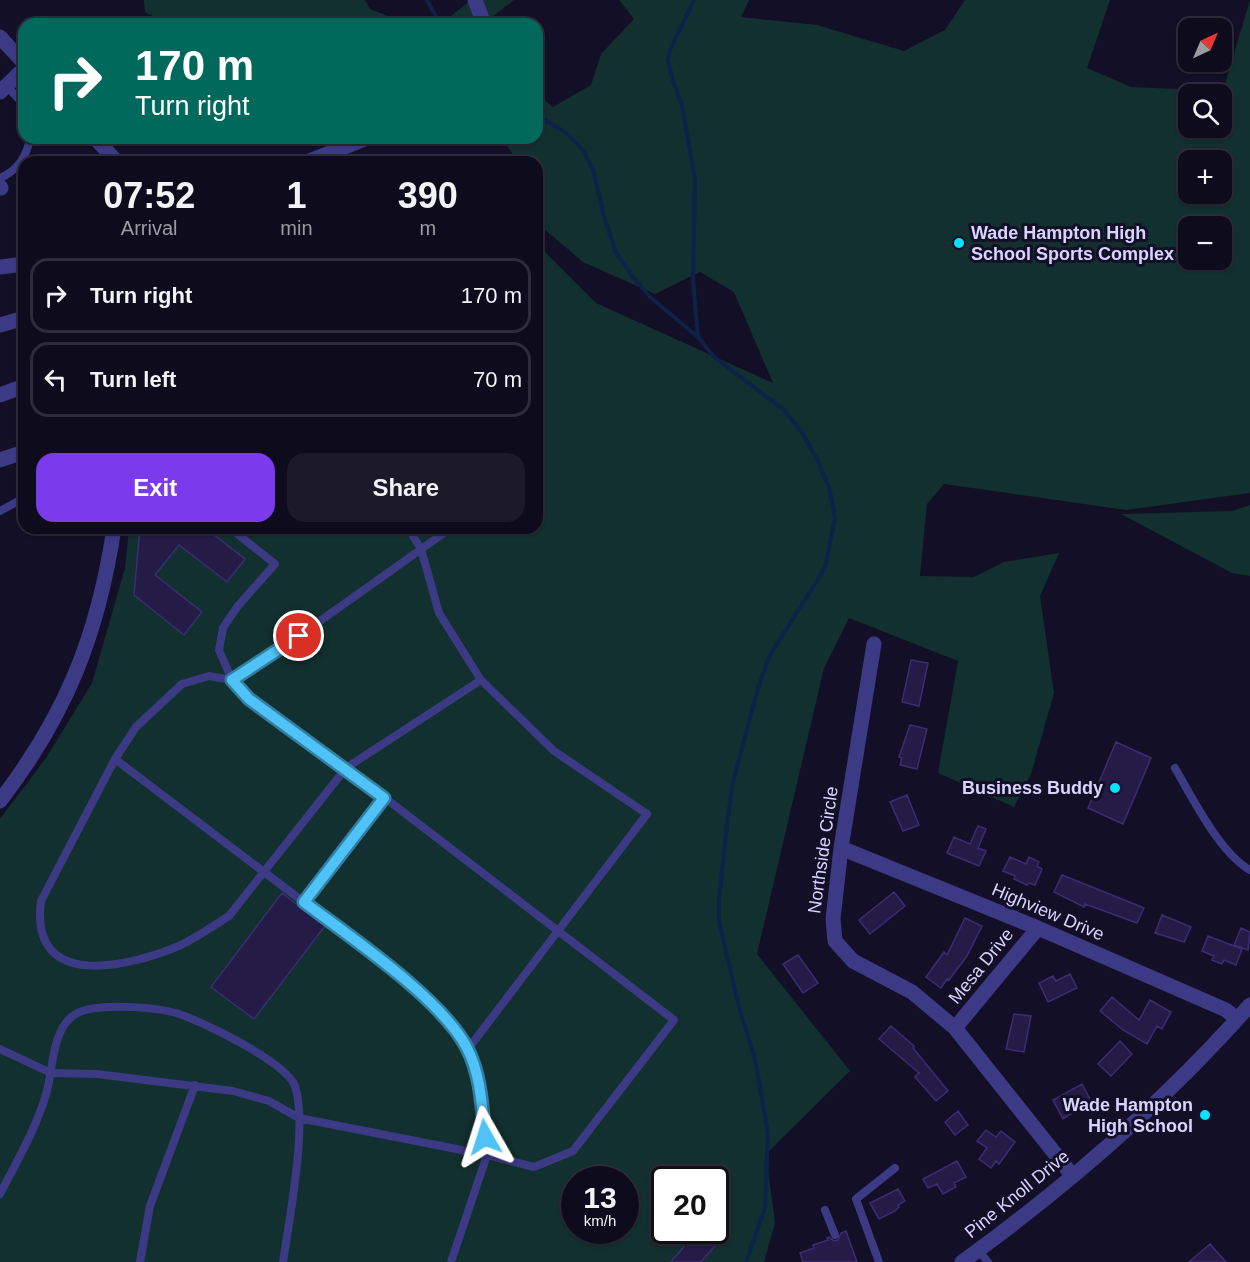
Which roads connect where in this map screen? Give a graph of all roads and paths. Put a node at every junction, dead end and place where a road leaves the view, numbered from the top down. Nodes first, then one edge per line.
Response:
1 (475, 0) edge
2 (482, 18) edge
3 (0, 37) edge
4 (18, 56) edge
5 (18, 74) edge
6 (3, 88) edge
7 (18, 100) edge
8 (100, 144) edge
9 (352, 144) edge
10 (112, 156) edge
11 (322, 156) edge
12 (18, 164) edge
13 (0, 184) edge
14 (18, 265) edge
15 (0, 267) edge
16 (18, 320) edge
17 (0, 325) edge
18 (18, 388) edge
19 (0, 395) edge
20 (18, 454) edge
21 (0, 460) edge
22 (18, 501) edge
23 (0, 511) edge
24 (113, 534) edge
25 (238, 534) edge
26 (412, 534) edge
27 (442, 534) edge
28 (421, 549) junction
29 (874, 644) dead end
30 (232, 680) junction
31 (481, 680) junction
32 (115, 759) junction
33 (346, 768) junction
34 (1175, 768) dead end
35 (384, 798) junction
36 (0, 801) edge
37 (841, 848) junction
38 (1250, 870) edge
39 (263, 872) junction
40 (304, 902) junction
41 (1038, 928) junction
42 (557, 930) junction
43 (1250, 1005) edge
44 (1237, 1019) junction
45 (955, 1029) junction
46 (0, 1049) edge
47 (468, 1049) junction
48 (51, 1073) junction
49 (195, 1085) junction
50 (299, 1118) junction
51 (486, 1155) junction
52 (895, 1168) dead end
53 (1072, 1175) junction
54 (0, 1194) edge
55 (825, 1210) dead end
56 (835, 1235) dead end
57 (983, 1256) edge
58 (140, 1262) edge
59 (283, 1262) edge
60 (451, 1262) edge
61 (879, 1262) edge
62 (962, 1262) edge

1 - 2 street
3 - 4 street
5 - 6 street
6 - 7 lane
8 - 10 street
9 - 11 street
12 - 13 lane
14 - 15 street
16 - 17 street
18 - 19 street
20 - 21 street
22 - 23 lane
24 - 36 street
25 - 30 lane
26 - 28 lane
27 - 28 lane
28 - 30 lane
28 - 31 lane
29 - 37 street, Northside Circle
30 - 32 lane
30 - 33 lane
31 - 33 lane
31 - 42 lane
32 - 39 lane
32 - 39 lane
33 - 35 lane
33 - 39 lane
34 - 38 lane
35 - 40 lane
35 - 42 lane
37 - 41 street, Highview Drive
37 - 45 street, Northside Circle
39 - 40 lane
40 - 47 lane
41 - 44 street, Highview Drive
41 - 45 street, Mesa Drive
42 - 47 lane
42 - 51 lane
43 - 44 street, Pine Knoll Drive
44 - 53 street, Pine Knoll Drive
45 - 53 street, Northside Circle
46 - 48 lane
47 - 51 lane
48 - 49 lane
48 - 50 lane
48 - 54 lane
49 - 50 lane
49 - 58 lane
50 - 51 lane
50 - 59 lane
51 - 60 lane
52 - 61 lane
53 - 57 street, Pine Knoll Drive
55 - 56 lane
57 - 62 street, Pine Knoll Drive

